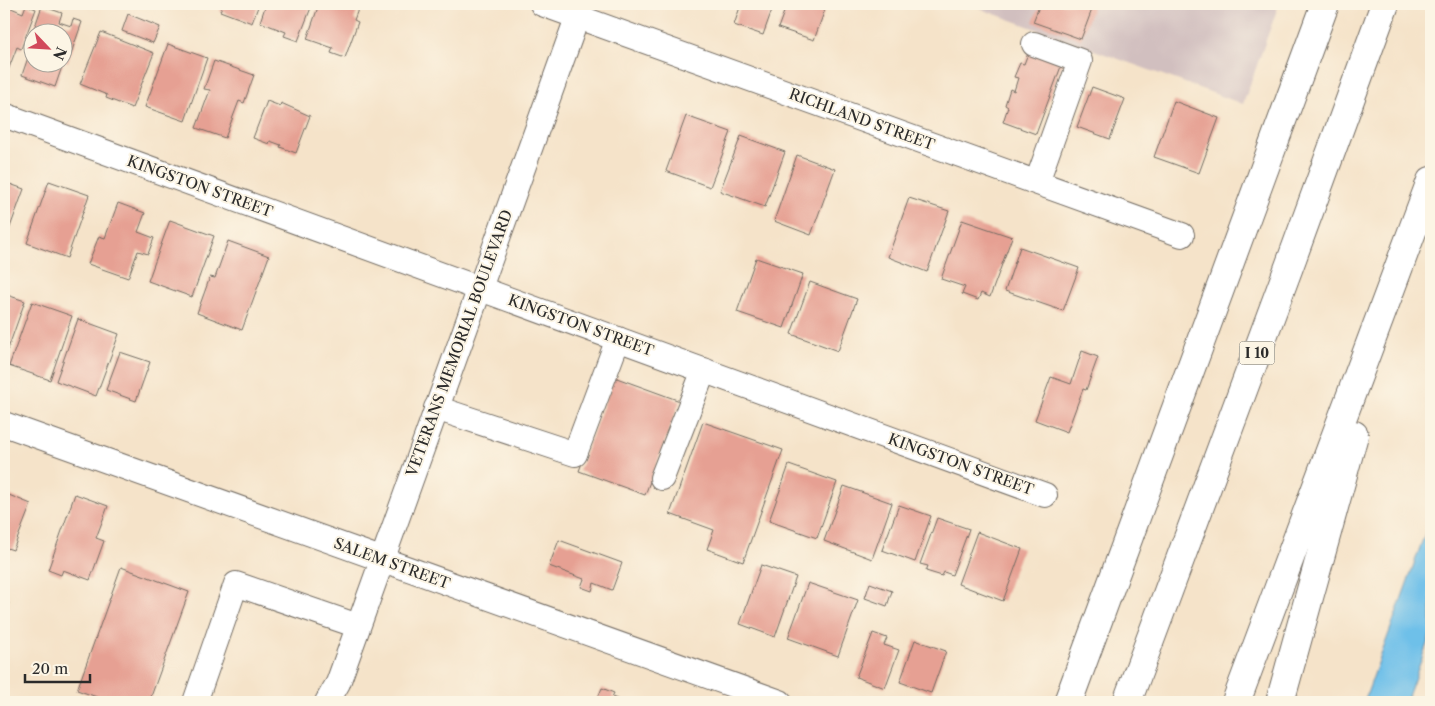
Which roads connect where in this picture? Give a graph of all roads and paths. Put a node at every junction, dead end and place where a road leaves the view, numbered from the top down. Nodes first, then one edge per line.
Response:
1 (542, 4) edge
2 (1325, 4) edge
3 (1385, 4) edge
4 (580, 10) edge
5 (1034, 44) dead end
6 (4, 115) edge
7 (1431, 181) edge
8 (1037, 182) junction
9 (1182, 235) dead end
10 (1399, 270) junction
11 (479, 288) junction
12 (618, 339) junction
13 (704, 370) junction
14 (436, 408) junction
15 (4, 424) edge
16 (662, 478) dead end
17 (1045, 495) dead end
18 (381, 560) junction
19 (358, 626) junction
20 (334, 696) edge
21 (195, 702) edge
22 (780, 702) edge
23 (1068, 702) edge
24 (1127, 702) edge
25 (1236, 702) edge
26 (1280, 702) edge

1 - 4 street, RICHLAND STREET
2 - 23 highway
3 - 24 highway, I 10
4 - 8 street, RICHLAND STREET
4 - 11 street, VETERANS MEMORIAL BOULEVARD
5 - 8 street
6 - 11 street, KINGSTON STREET
7 - 10 highway
8 - 9 street, RICHLAND STREET
10 - 25 highway
10 - 26 highway
11 - 12 street, KINGSTON STREET
11 - 14 street, VETERANS MEMORIAL BOULEVARD
12 - 13 street, KINGSTON STREET
12 - 14 street
13 - 16 street
13 - 17 street, KINGSTON STREET
14 - 18 street, VETERANS MEMORIAL BOULEVARD
15 - 18 street, SALEM STREET
18 - 19 street, VETERANS MEMORIAL BOULEVARD
18 - 22 street, SALEM STREET
19 - 20 street, VETERANS MEMORIAL BOULEVARD
19 - 21 street

